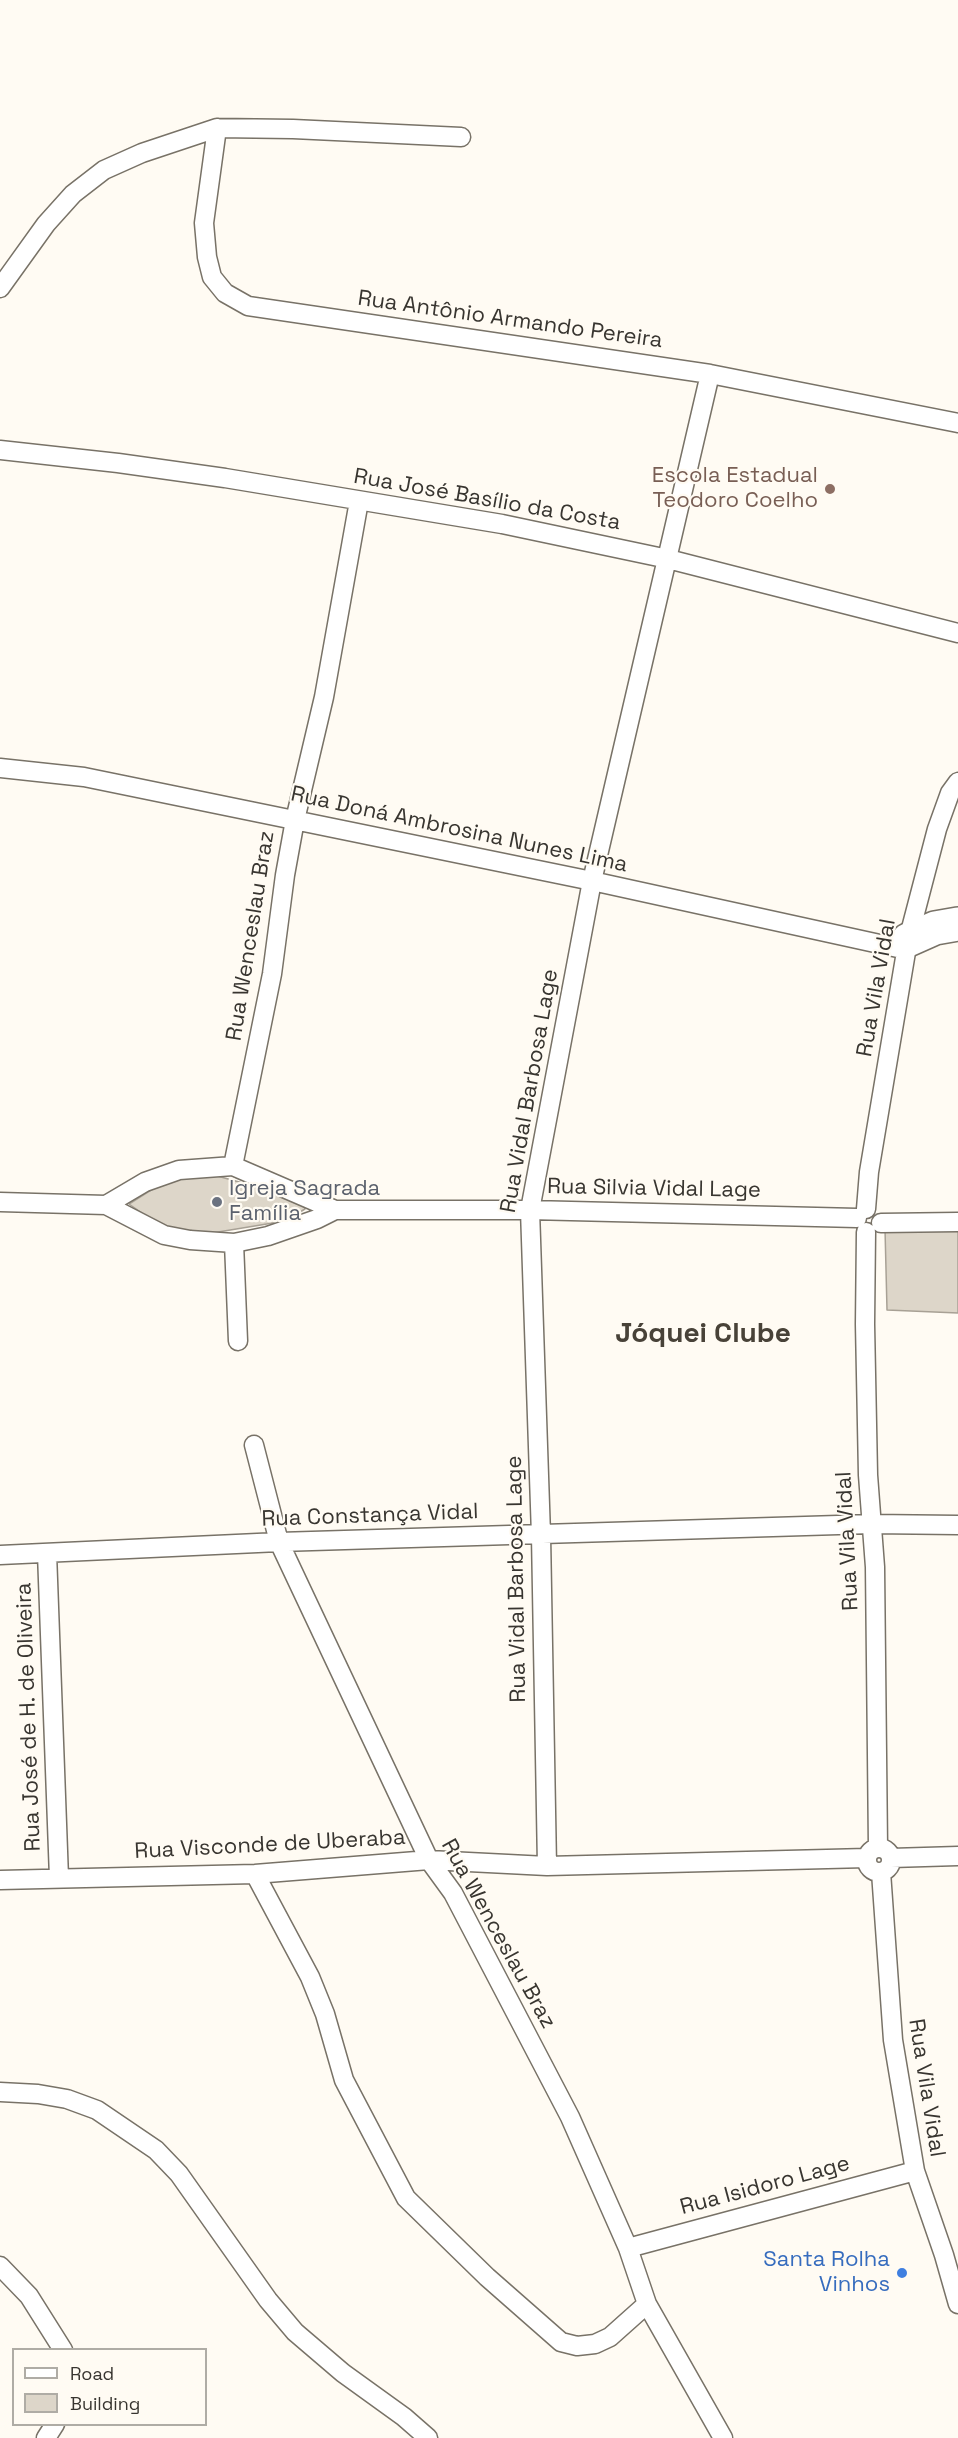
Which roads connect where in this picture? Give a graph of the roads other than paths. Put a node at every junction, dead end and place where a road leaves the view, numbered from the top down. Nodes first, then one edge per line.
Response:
1 (216, 128) junction
2 (461, 137) dead end
3 (0, 288) edge
4 (710, 374) junction
5 (958, 423) edge
6 (0, 450) edge
7 (359, 501) junction
8 (668, 559) junction
9 (958, 633) edge
10 (0, 768) edge
11 (958, 782) edge
12 (295, 820) junction
13 (592, 881) junction
14 (958, 924) edge
15 (908, 945) junction
16 (233, 1166) junction
17 (0, 1202) edge
18 (106, 1205) junction
19 (335, 1210) junction
20 (530, 1210) junction
21 (868, 1220) junction
22 (958, 1222) edge
23 (234, 1243) junction
24 (238, 1341) dead end
25 (254, 1445) dead end
26 (871, 1524) junction
27 (958, 1525) edge
28 (541, 1535) junction
29 (279, 1542) junction
30 (47, 1553) junction
31 (0, 1555) edge
32 (958, 1856) edge
33 (879, 1859) junction
34 (429, 1860) junction
35 (547, 1866) junction
36 (255, 1874) junction
37 (59, 1878) junction
38 (0, 1880) edge
39 (0, 2092) edge
40 (915, 2171) junction
41 (628, 2248) junction
42 (0, 2266) edge
43 (647, 2304) junction
44 (958, 2304) edge
45 (62, 2348) edge
46 (428, 2438) edge
47 (723, 2438) edge

1 - 2 street
1 - 3 street
1 - 4 street, Rua Antônio Armando Pereira
4 - 5 street, Rua Antônio Armando Pereira
4 - 8 street, Rua Vidal Barbosa Lage
6 - 7 street, Rua José Basílio da Costa
7 - 8 street, Rua José Basílio da Costa
7 - 12 street, Rua Wenceslau Braz
8 - 9 street, Rua José Basílio da Costa
8 - 13 street, Rua Vidal Barbosa Lage
10 - 12 street, Rua Doná Ambrosina Nunes Lima
11 - 15 street, Rua Vila Vidal
12 - 13 street, Rua Doná Ambrosina Nunes Lima
12 - 16 street, Rua Wenceslau Braz
13 - 15 street, Rua Doná Ambrosina Nunes Lima
13 - 20 street, Rua Vidal Barbosa Lage
14 - 15 highway
15 - 21 street, Rua Vila Vidal
16 - 18 street, Rua Silvia Vidal Lage
16 - 19 street, Rua Silvia Vidal Lage
17 - 18 street
18 - 23 street
19 - 20 street, Rua Silvia Vidal Lage
19 - 23 street
20 - 21 street, Rua Silvia Vidal Lage
20 - 28 street, Rua Vidal Barbosa Lage
21 - 22 street, Rua Silvia Vidal Lage
21 - 26 street, Rua Vila Vidal
23 - 24 street
25 - 29 street, Rua Wenceslau Braz
26 - 27 street, Rua Constança Vidal
26 - 28 street, Rua Constança Vidal
26 - 33 street, Rua Vila Vidal
28 - 29 street, Rua Constança Vidal
28 - 35 street, Rua Vidal Barbosa Lage
29 - 30 street, Rua Constança Vidal
29 - 34 street, Rua Wenceslau Braz
30 - 31 street, Rua Constança Vidal
30 - 37 street, Rua José de H. de Oliveira
32 - 33 street, Rua Visconde de Uberaba
33 - 35 street, Rua Visconde de Uberaba
33 - 40 street, Rua Vila Vidal
34 - 35 street, Rua Visconde de Uberaba
34 - 36 street, Rua Visconde de Uberaba
34 - 41 street, Rua Wenceslau Braz
36 - 37 street, Rua Visconde de Uberaba
36 - 43 street
37 - 38 street, Rua Visconde de Uberaba
39 - 46 street
40 - 41 street, Rua Isidoro Lage
40 - 44 street, Rua Vila Vidal
41 - 43 street, Rua Wenceslau Braz
42 - 45 street
43 - 47 street, Rua Wenceslau Braz

